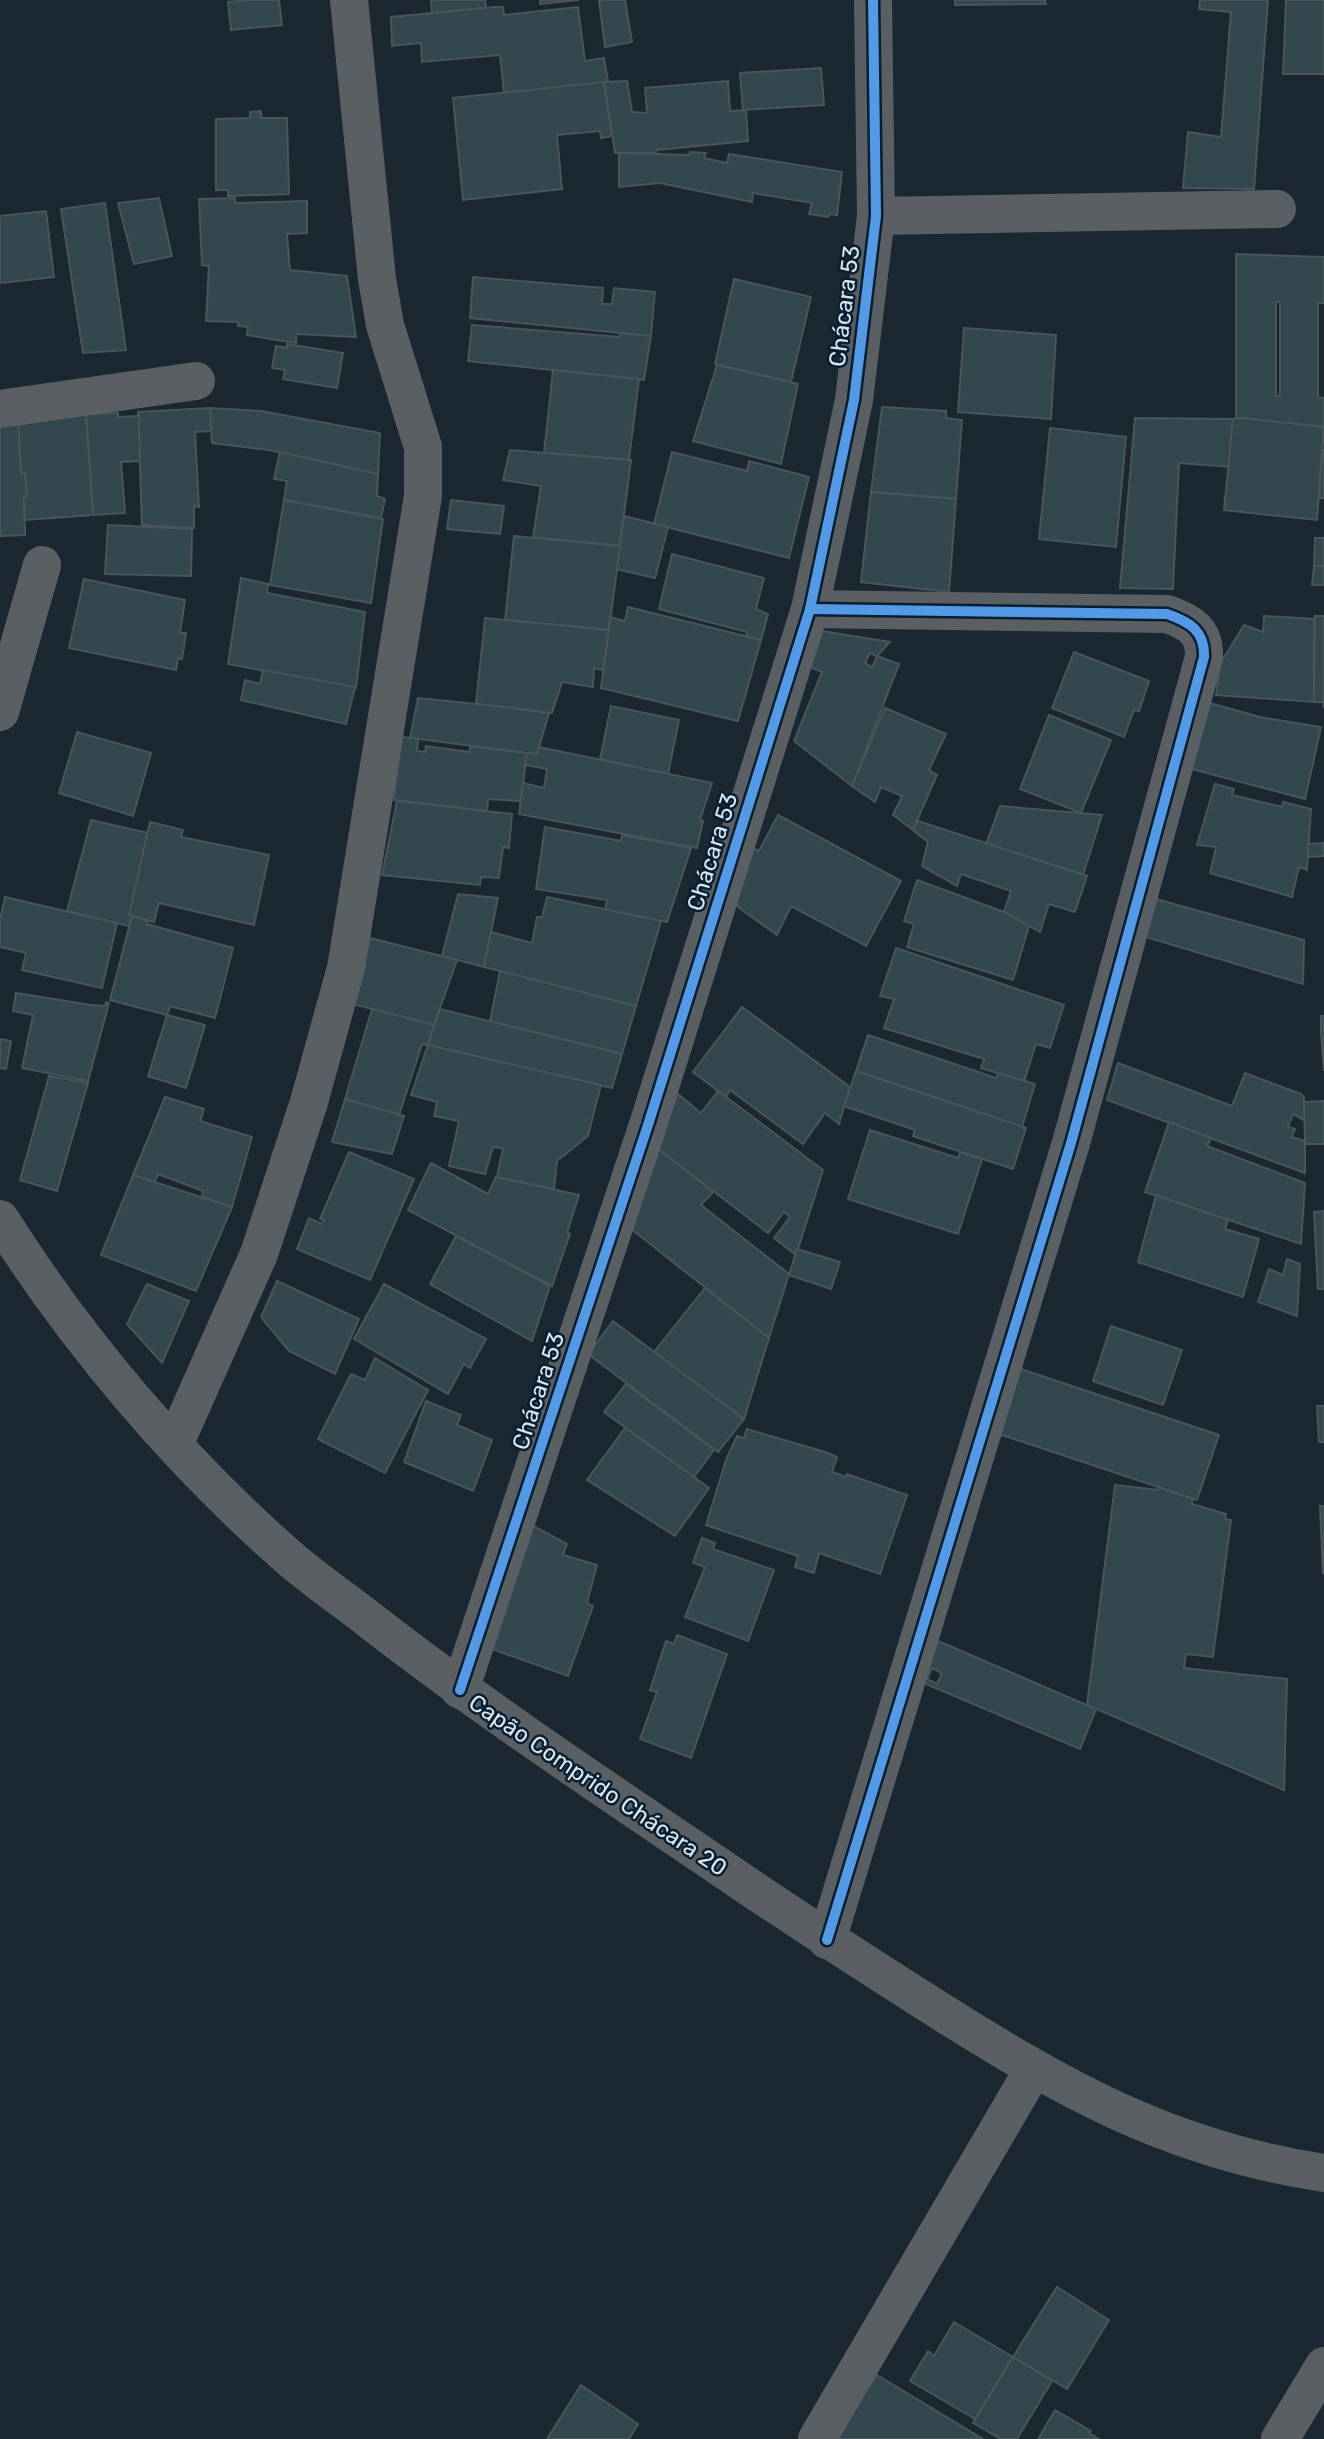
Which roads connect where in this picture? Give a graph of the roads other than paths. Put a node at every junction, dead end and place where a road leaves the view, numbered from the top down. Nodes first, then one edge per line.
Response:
1 (349, 0) edge
2 (873, 0) edge
3 (1277, 209) dead end
4 (876, 216) junction
5 (196, 381) dead end
6 (0, 409) edge
7 (42, 565) dead end
8 (810, 609) junction
9 (0, 712) edge
10 (0, 1219) edge
11 (174, 1445) junction
12 (460, 1690) junction
13 (827, 1940) junction
14 (1033, 2070) junction
15 (1324, 2173) edge
16 (1324, 2366) edge
17 (817, 2439) edge
18 (1280, 2439) edge

1 - 11 street
2 - 4 street, Chácara 53
3 - 4 street
4 - 8 street, Chácara 53
5 - 6 street
7 - 9 street
8 - 12 street, Chácara 53
8 - 13 street
10 - 11 street, Capão Comprido Chácara 20
11 - 12 street, Capão Comprido Chácara 20
12 - 13 street, Capão Comprido Chácara 20
13 - 14 street, Capão Comprido Chácara 20
14 - 15 street, Capão Comprido Chácara 20
14 - 17 street
16 - 18 street

